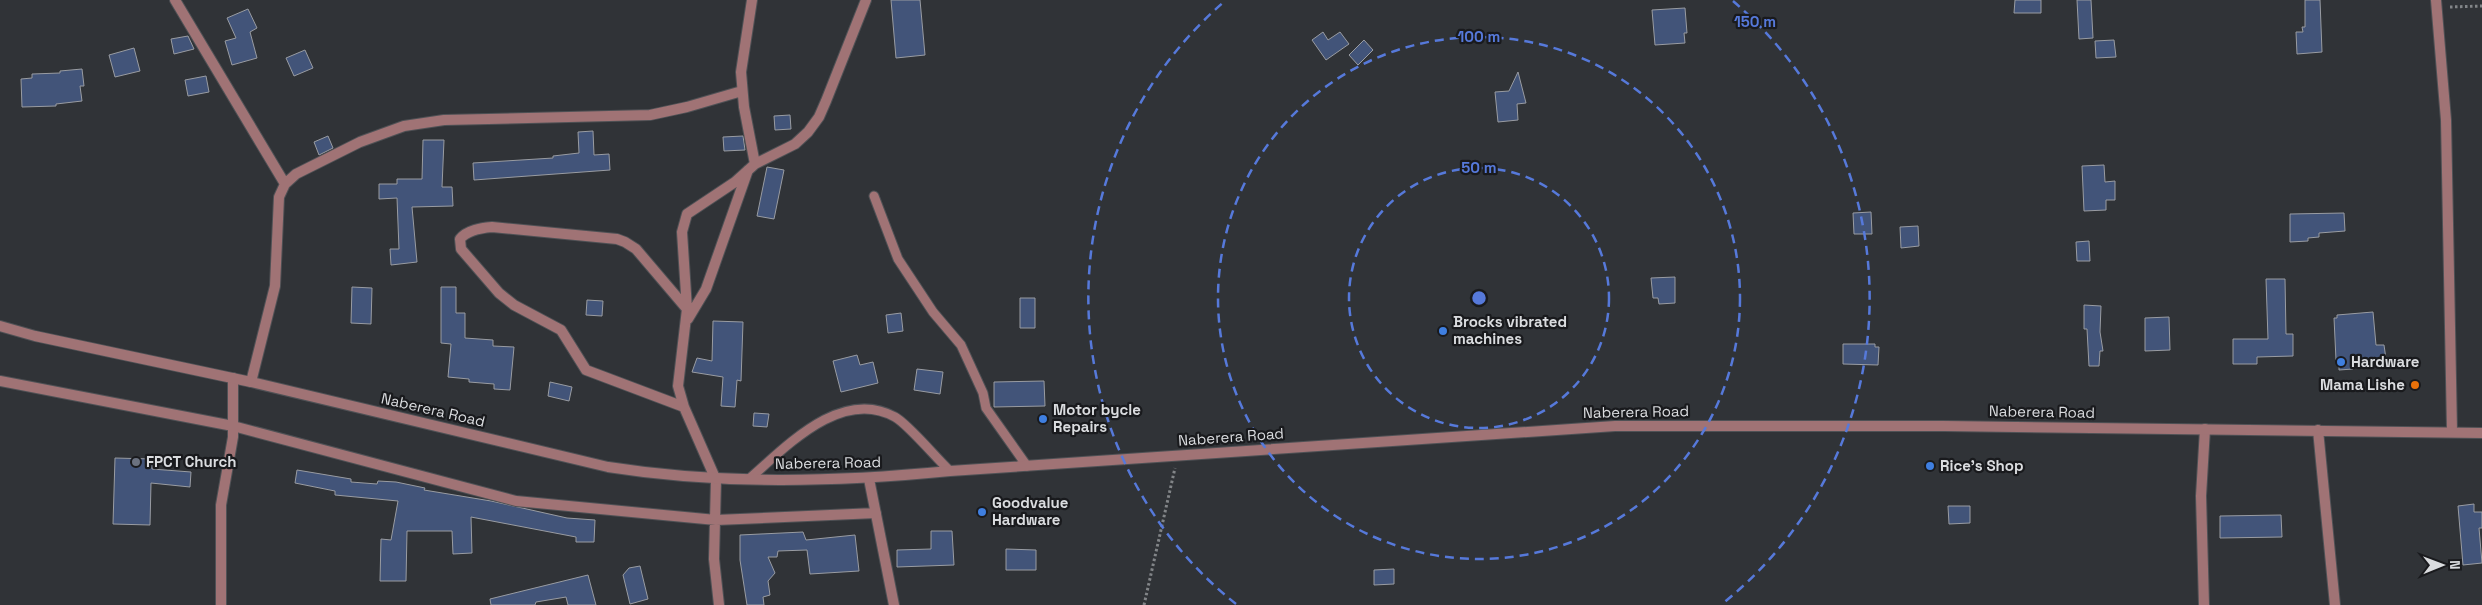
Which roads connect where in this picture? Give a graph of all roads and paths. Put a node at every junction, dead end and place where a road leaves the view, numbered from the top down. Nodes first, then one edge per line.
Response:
1 (175, 0) edge
2 (752, 0) edge
3 (866, 0) edge
4 (2437, 4) edge
5 (2482, 6) edge
6 (742, 90) junction
7 (752, 167) junction
8 (285, 184) junction
9 (874, 196) dead end
10 (687, 309) junction
11 (685, 323) junction
12 (0, 326) edge
13 (233, 378) junction
14 (0, 381) edge
15 (251, 382) junction
16 (684, 407) junction
17 (233, 426) junction
18 (2205, 429) junction
19 (2318, 430) junction
20 (2452, 432) junction
21 (2482, 433) edge
22 (1178, 456) junction
23 (1027, 466) junction
24 (950, 471) junction
25 (869, 478) junction
26 (716, 480) junction
27 (750, 480) junction
28 (876, 513) junction
29 (716, 520) junction
30 (221, 605) edge
31 (719, 605) edge
32 (894, 605) edge
33 (1144, 605) edge
34 (2204, 605) edge
35 (2335, 605) edge

1 - 8 street
2 - 6 street
3 - 7 street
4 - 5 path
4 - 20 street
6 - 7 street
6 - 8 street
7 - 10 street
7 - 11 street
8 - 15 street
9 - 23 lane
10 - 11 street
10 - 16 street
11 - 16 street
12 - 13 street, Naberera Road
13 - 15 street, Naberera Road
13 - 17 street
14 - 17 street
15 - 26 street, Naberera Road
16 - 26 street
17 - 29 street
17 - 30 street
18 - 19 street, Naberera Road
18 - 22 street, Naberera Road
18 - 34 street
19 - 20 street, Naberera Road
19 - 35 street
20 - 21 street, Naberera Road
22 - 23 street, Naberera Road
22 - 33 path
23 - 24 street, Naberera Road
24 - 25 street, Naberera Road
24 - 27 lane
25 - 27 street, Naberera Road
25 - 28 street
26 - 27 street, Naberera Road
26 - 29 street
28 - 29 street
28 - 32 street
29 - 31 street

